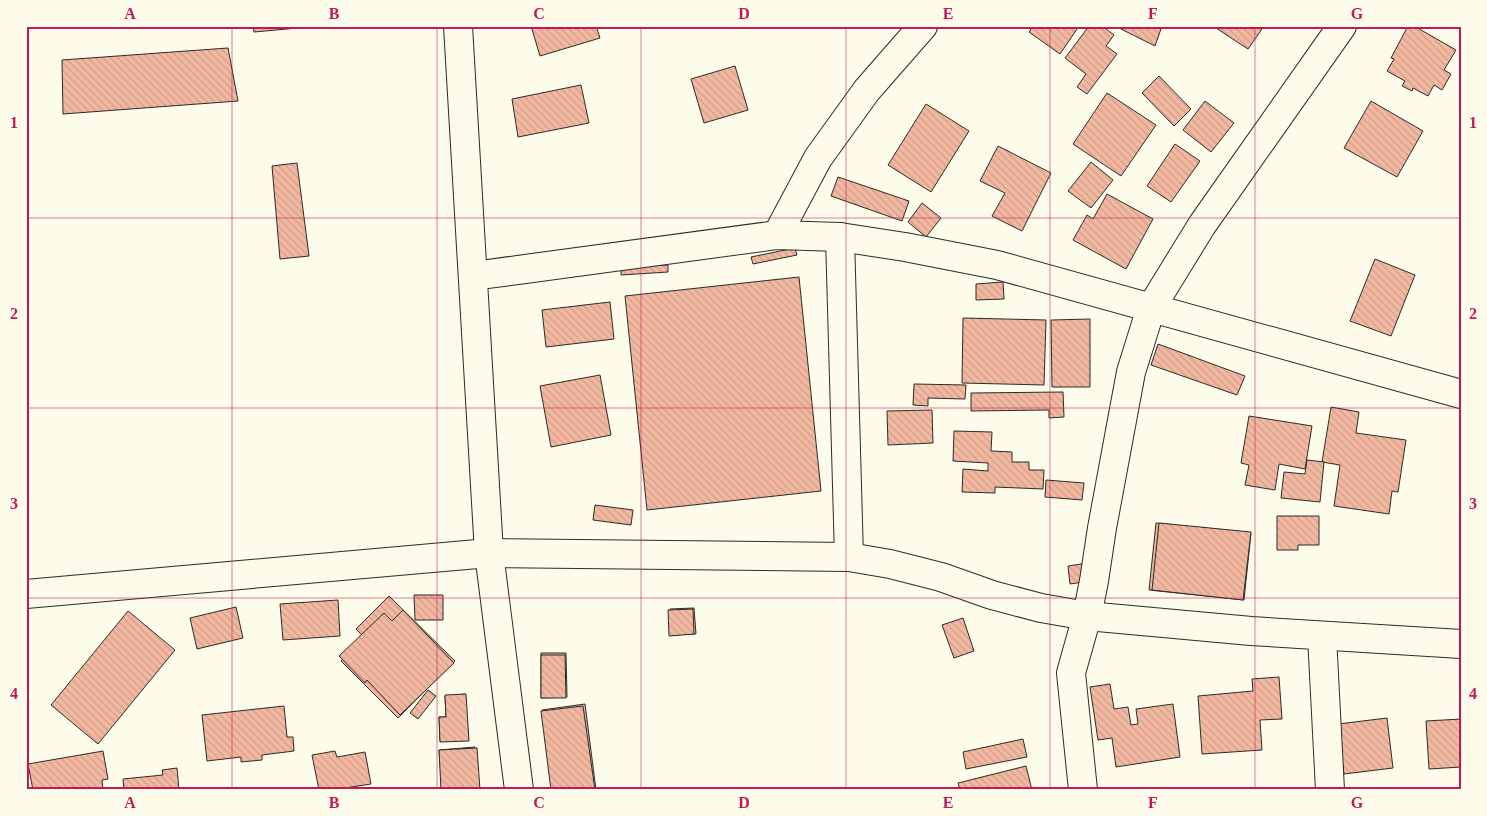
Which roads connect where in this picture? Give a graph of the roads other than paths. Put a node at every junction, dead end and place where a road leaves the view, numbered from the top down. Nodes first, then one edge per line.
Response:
1 (458, 26) edge
2 (923, 26) edge
3 (1342, 26) edge
4 (777, 235) junction
5 (840, 237) junction
6 (473, 276) junction
7 (1151, 308) junction
8 (1461, 394) edge
9 (489, 553) junction
10 (849, 558) junction
11 (26, 594) edge
12 (1087, 616) junction
13 (1322, 636) junction
14 (1461, 644) edge
15 (519, 790) edge
16 (1083, 790) edge
17 (1330, 790) edge

1 - 6 street
2 - 4 street
3 - 7 street
4 - 5 street
4 - 6 street
5 - 7 street
5 - 10 street
6 - 9 street
7 - 8 street
7 - 12 street
9 - 10 street
9 - 11 street
9 - 15 street
10 - 12 street
12 - 13 street
12 - 16 street
13 - 14 street
13 - 17 street

